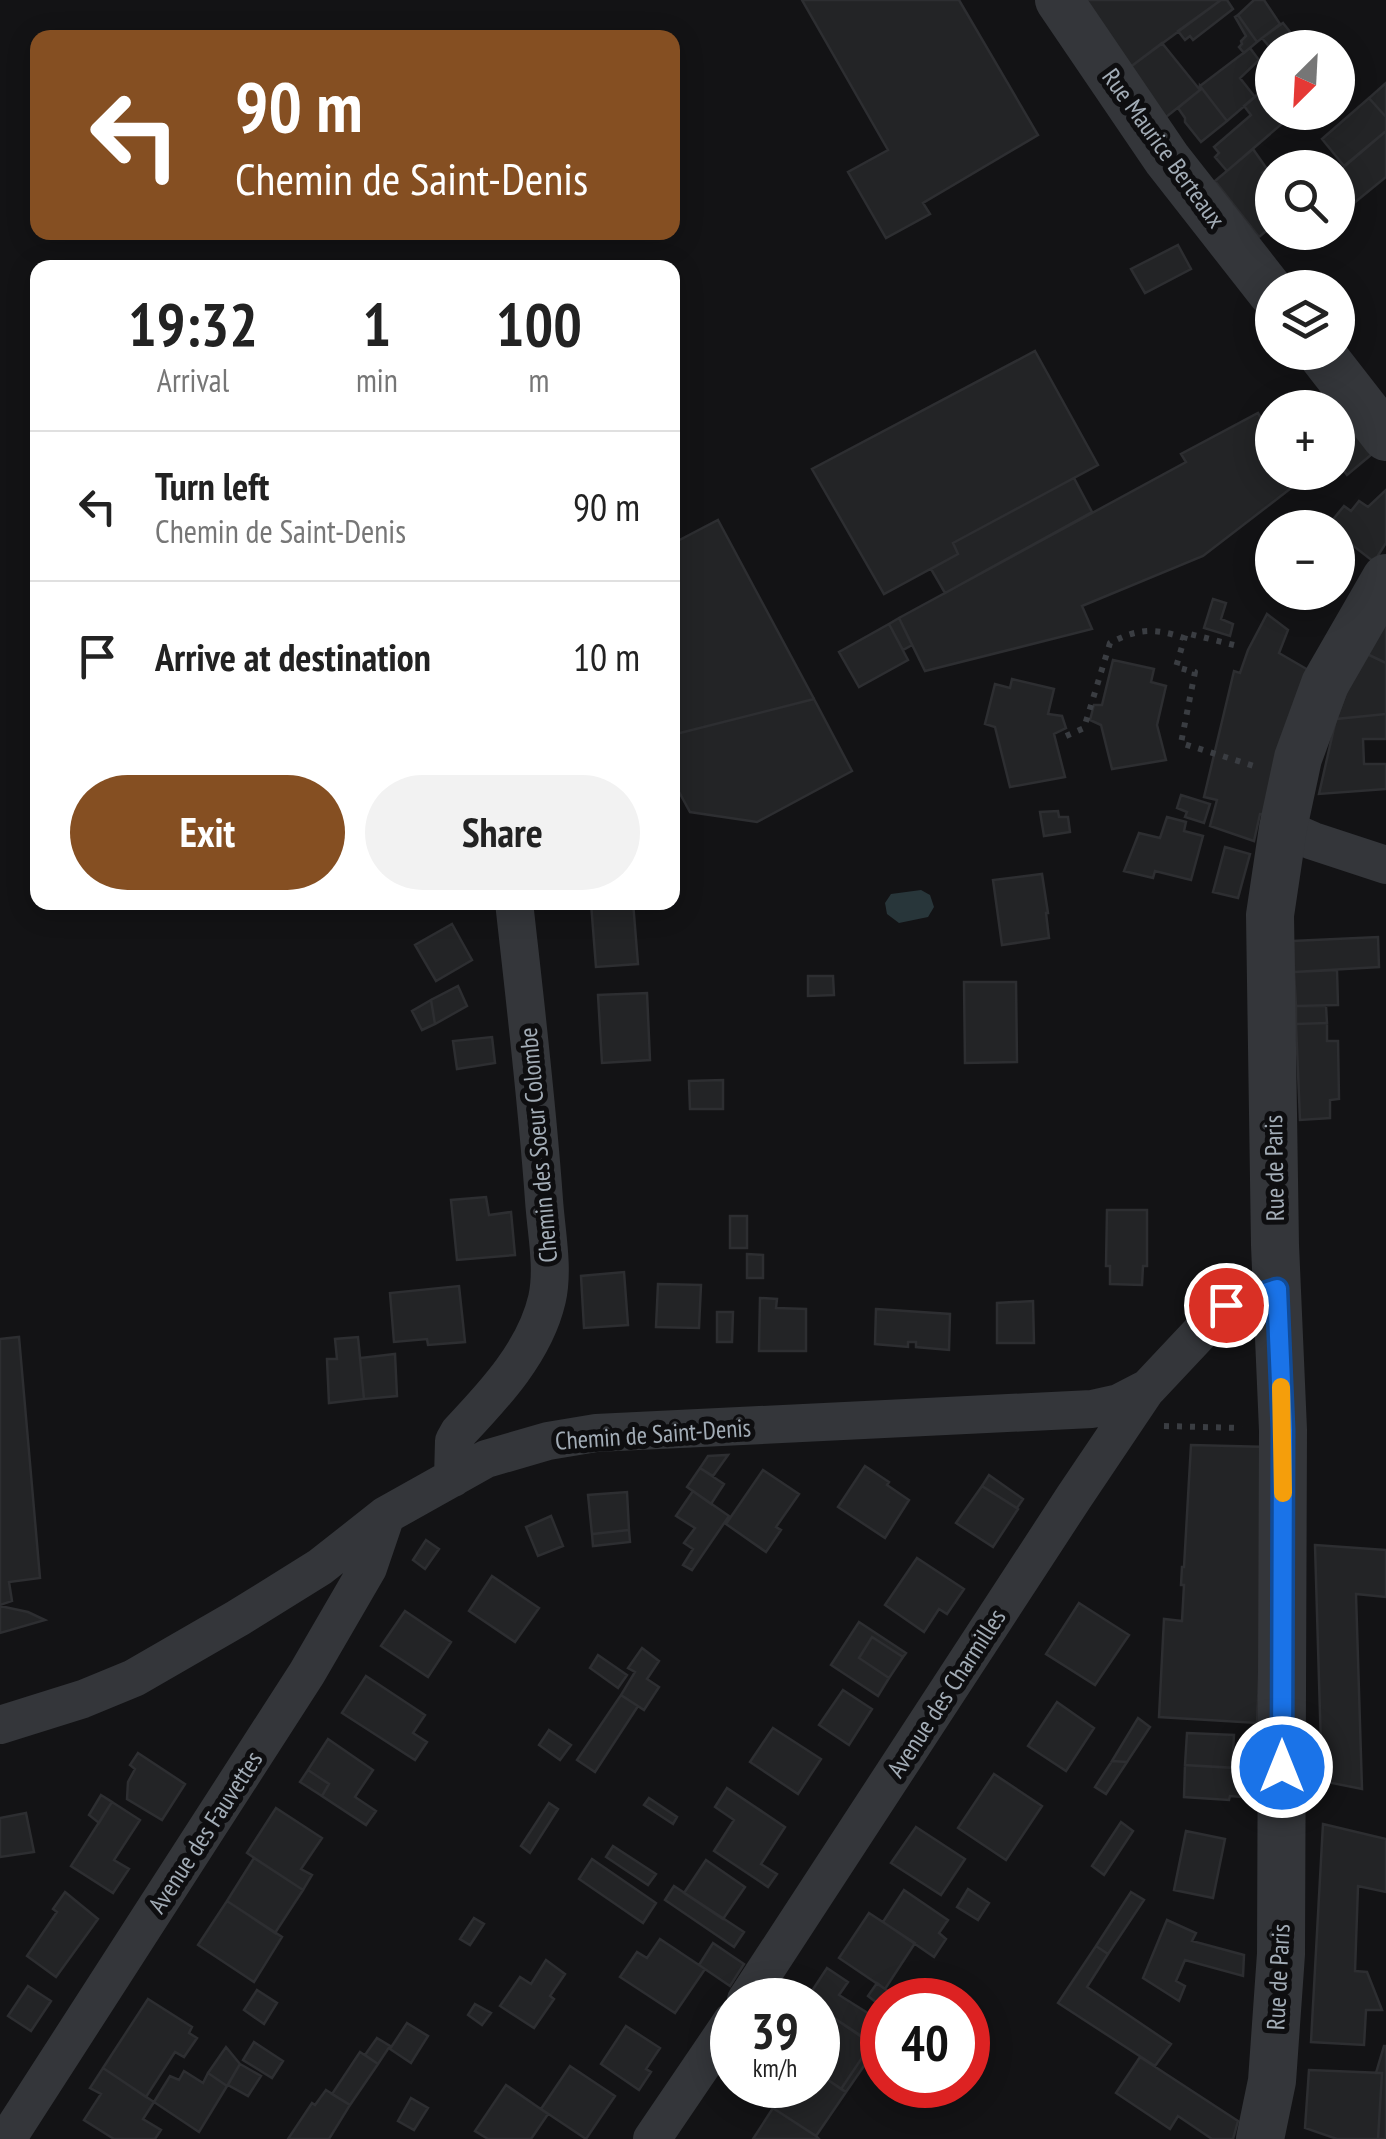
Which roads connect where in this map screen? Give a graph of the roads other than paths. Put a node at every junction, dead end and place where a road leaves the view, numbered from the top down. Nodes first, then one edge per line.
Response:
1 (1060, 0) edge
2 (1255, 271) edge
3 (1334, 370) edge
4 (1386, 437) edge
5 (1386, 578) edge
6 (1283, 828) junction
7 (1386, 864) edge
8 (515, 910) edge
9 (1277, 1289) junction
10 (1148, 1388) junction
11 (453, 1478) junction
12 (386, 1516) junction
13 (0, 1725) edge
14 (760, 1978) edge
15 (710, 2053) edge
16 (7, 2139) edge
17 (652, 2139) edge
18 (1260, 2139) edge

1 - 2 street, Rue Maurice Berteaux
3 - 4 street
5 - 6 street, Rue de Paris
6 - 7 street
6 - 9 street, Rue de Paris
8 - 11 street, Chemin des Soeur Colombe
9 - 10 street, Chemin de Saint-Denis
9 - 18 street, Rue de Paris
10 - 11 street, Chemin de Saint-Denis
10 - 14 street, Avenue des Charmilles
11 - 12 street, Chemin de Saint-Denis
12 - 13 street, Chemin de Saint-Denis
12 - 16 street, Avenue des Fauvettes
15 - 17 street

